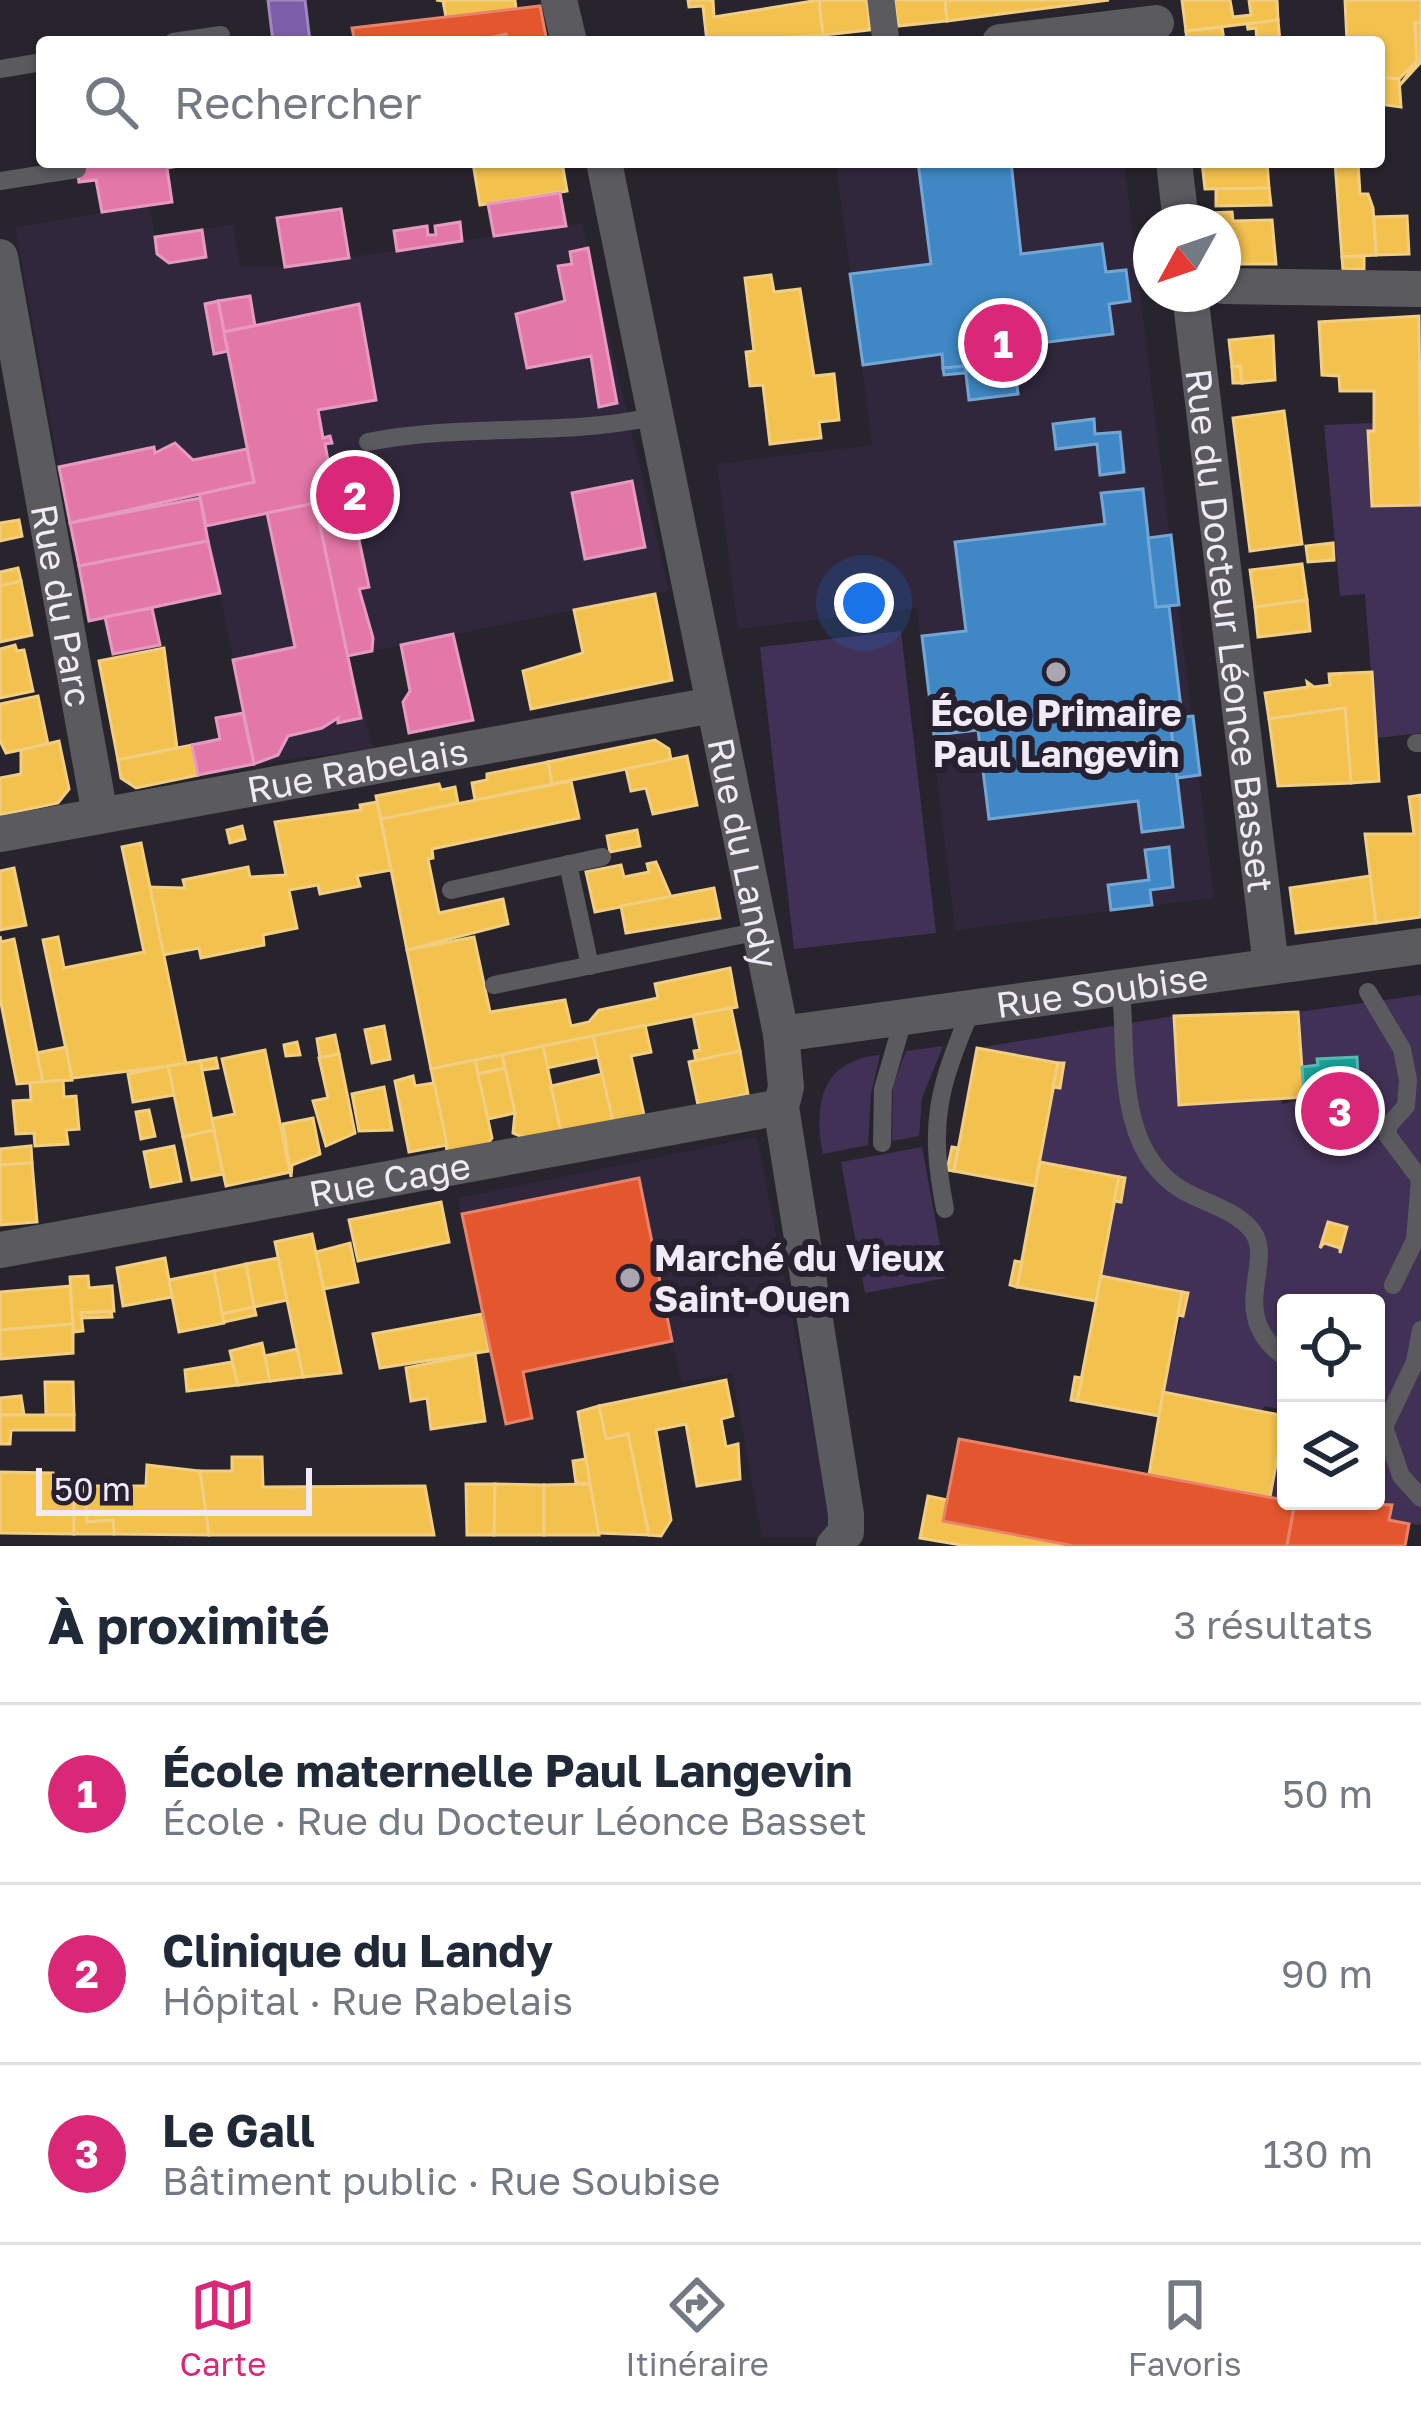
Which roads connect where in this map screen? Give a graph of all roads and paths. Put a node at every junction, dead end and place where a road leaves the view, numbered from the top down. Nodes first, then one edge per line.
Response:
1 (559, 0) edge
2 (881, 0) edge
3 (1156, 22) edge
4 (221, 35) dead end
5 (214, 36) edge
6 (567, 36) edge
7 (885, 36) edge
8 (1047, 36) edge
9 (36, 63) edge
10 (0, 69) edge
11 (605, 168) edge
12 (1175, 168) edge
13 (77, 169) dead end
14 (0, 181) edge
15 (1179, 204) edge
16 (0, 257) edge
17 (1241, 286) edge
18 (1421, 289) edge
19 (1192, 312) edge
20 (653, 417) junction
21 (16, 432) edge
22 (368, 442) dead end
23 (713, 705) junction
24 (100, 815) junction
25 (0, 835) edge
26 (602, 856) dead end
27 (568, 864) junction
28 (451, 890) dead end
29 (760, 931) junction
30 (1421, 946) edge
31 (590, 966) junction
32 (1271, 966) junction
33 (494, 985) dead end
34 (1121, 987) junction
35 (1368, 992) dead end
36 (972, 1008) junction
37 (904, 1018) junction
38 (781, 1034) junction
39 (781, 1107) junction
40 (882, 1143) dead end
41 (1420, 1179) edge
42 (945, 1209) dead end
43 (0, 1250) edge
44 (1393, 1285) dead end
45 (1421, 1330) edge
46 (1277, 1349) edge
47 (1385, 1414) edge
48 (1385, 1436) edge
49 (1421, 1498) edge
50 (834, 1546) edge

1 - 6 street
2 - 7 street
3 - 8 street
4 - 5 lane
9 - 10 lane
11 - 20 street, Rue du Landy
12 - 15 street
13 - 14 lane
16 - 21 street, Rue du Parc
17 - 18 street
19 - 32 street, Rue du Docteur Léonce Basset
20 - 22 lane
20 - 23 street, Rue du Landy
21 - 24 street, Rue du Parc
23 - 24 street, Rue Rabelais
23 - 29 street, Rue du Landy
24 - 25 street, Rue Rabelais
26 - 27 lane
27 - 28 lane
27 - 31 lane
29 - 31 lane
29 - 38 street, Rue du Landy
30 - 32 street, Rue Soubise
31 - 33 lane
32 - 34 street, Rue Soubise
34 - 36 street, Rue Soubise
34 - 46 lane
35 - 41 lane
36 - 37 street, Rue Soubise
36 - 42 lane
37 - 38 street, Rue Soubise
37 - 40 lane
38 - 39 street, Rue du Landy
39 - 43 street, Rue Cage
39 - 50 street, Rue du Landy
41 - 44 lane
45 - 47 lane
48 - 49 lane

